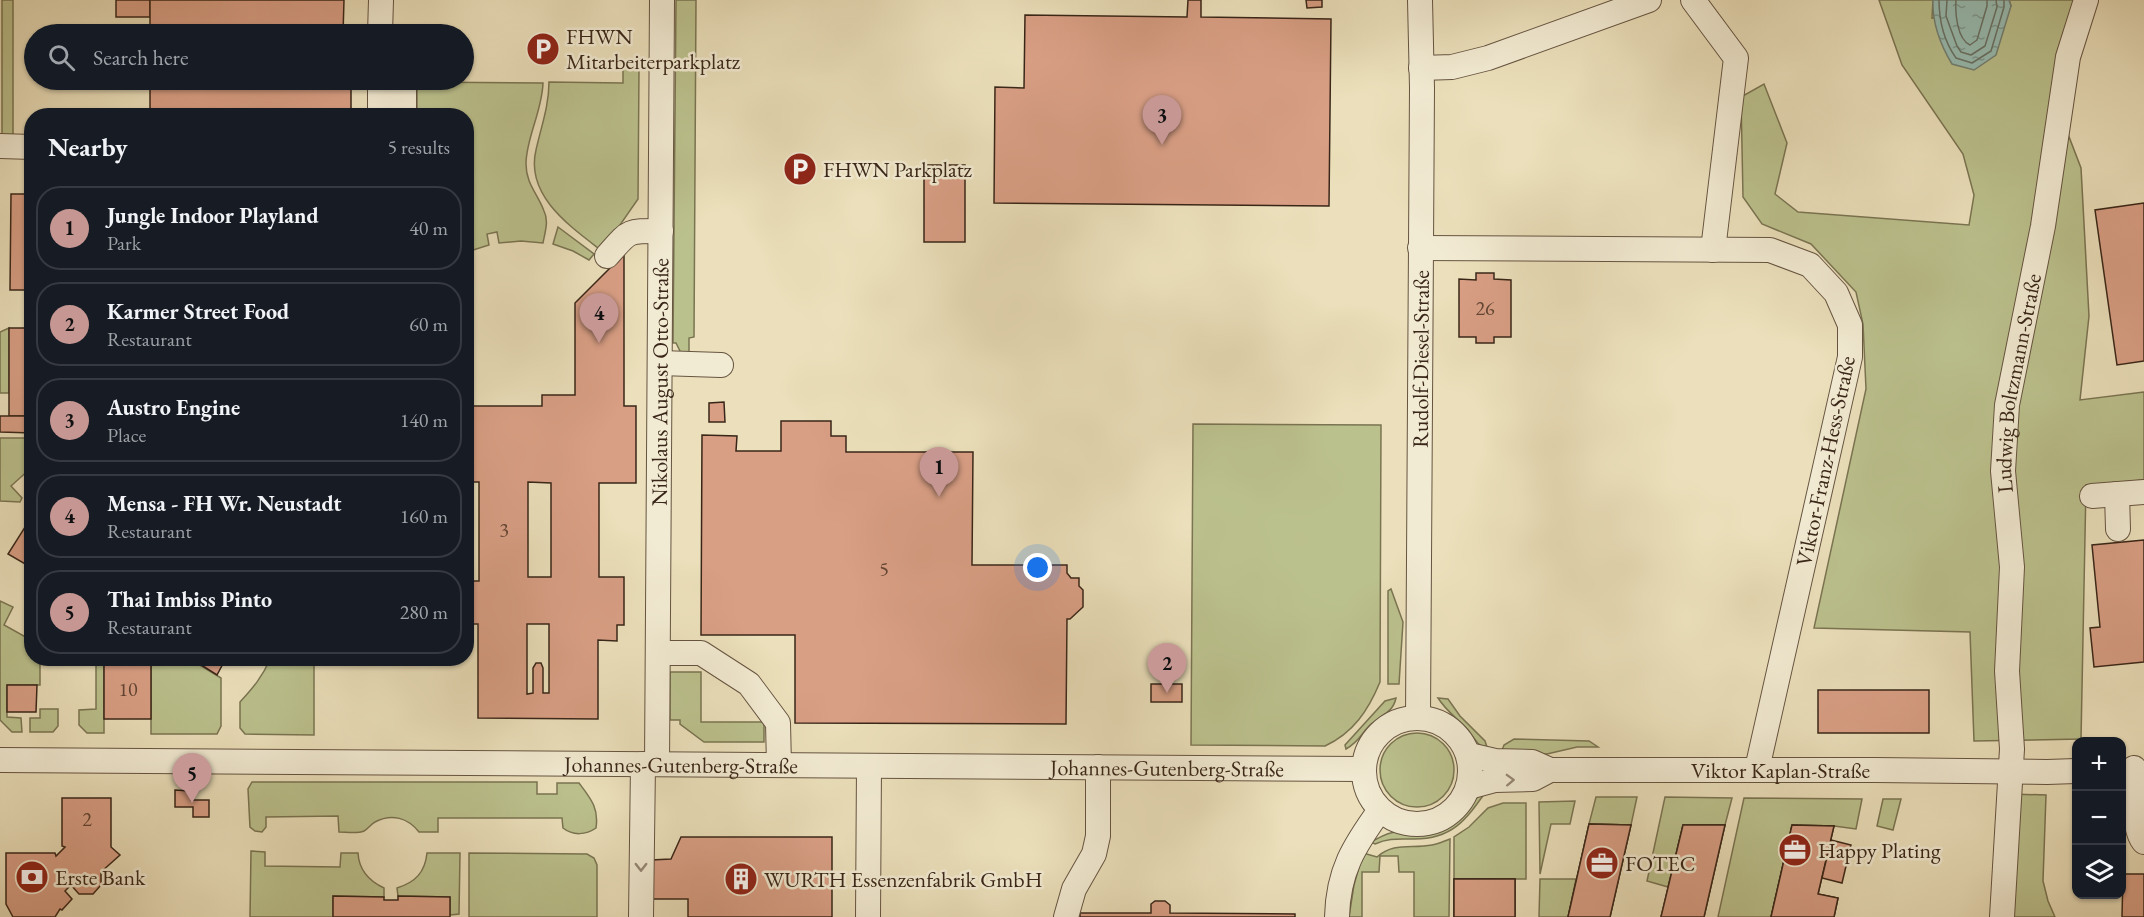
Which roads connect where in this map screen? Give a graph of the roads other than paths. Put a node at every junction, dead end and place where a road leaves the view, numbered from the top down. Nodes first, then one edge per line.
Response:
1 (381, 0) edge
2 (662, 0) edge
3 (1420, 0) edge
4 (1649, 0) edge
5 (1693, 0) edge
6 (2086, 0) edge
7 (380, 24) edge
8 (1421, 68) junction
9 (380, 90) edge
10 (404, 90) edge
11 (380, 108) edge
12 (404, 108) edge
13 (0, 146) edge
14 (24, 147) edge
15 (661, 231) junction
16 (1420, 249) junction
17 (1713, 250) junction
18 (607, 256) dead end
19 (660, 370) junction
20 (721, 371) dead end
21 (2144, 492) edge
22 (2117, 494) junction
23 (2092, 496) dead end
24 (2118, 528) dead end
25 (658, 652) junction
26 (1418, 717) junction
27 (0, 760) edge
28 (650, 764) junction
29 (779, 765) junction
30 (869, 766) junction
31 (1098, 767) junction
32 (2133, 768) edge
33 (1363, 769) junction
34 (1757, 769) junction
35 (1470, 771) junction
36 (2072, 771) edge
37 (2011, 772) junction
38 (1380, 810) junction
39 (2144, 842) edge
40 (641, 917) edge
41 (868, 917) edge
42 (1066, 917) edge
43 (1337, 917) edge
44 (2002, 917) edge

1 - 7 street
2 - 15 street, Nikolaus August Otto-Straße
3 - 8 street, Rudolf-Diesel-Straße
4 - 8 street
5 - 17 street
6 - 37 street, Ludwig Boltzmann-Straße
8 - 16 street, Rudolf-Diesel-Straße
9 - 11 street
10 - 12 street
13 - 14 street
15 - 18 street
15 - 19 street, Nikolaus August Otto-Straße
16 - 17 street, Viktor-Franz-Hess-Straße
16 - 26 street, Rudolf-Diesel-Straße
17 - 34 street, Viktor-Franz-Hess-Straße
19 - 20 street
19 - 25 street, Nikolaus August Otto-Straße
21 - 22 street
22 - 23 street
22 - 24 street
25 - 28 street, Nikolaus August Otto-Straße
25 - 29 street
26 - 33 street
26 - 35 street
27 - 28 street, Johannes-Gutenberg-Straße
28 - 29 street, Johannes-Gutenberg-Straße
28 -> 40 street, Nikolaus August Otto-Straße
29 - 30 street, Johannes-Gutenberg-Straße
30 - 31 street, Johannes-Gutenberg-Straße
30 - 41 street
31 - 33 street, Johannes-Gutenberg-Straße
31 - 42 street
32 - 39 street
33 - 38 street
34 - 35 street, Viktor Kaplan-Straße
34 - 37 street, Viktor Kaplan-Straße
35 - 38 street
36 - 37 street, Viktor Kaplan-Straße
37 - 44 street, Ludwig Boltzmann-Straße
38 - 43 street

